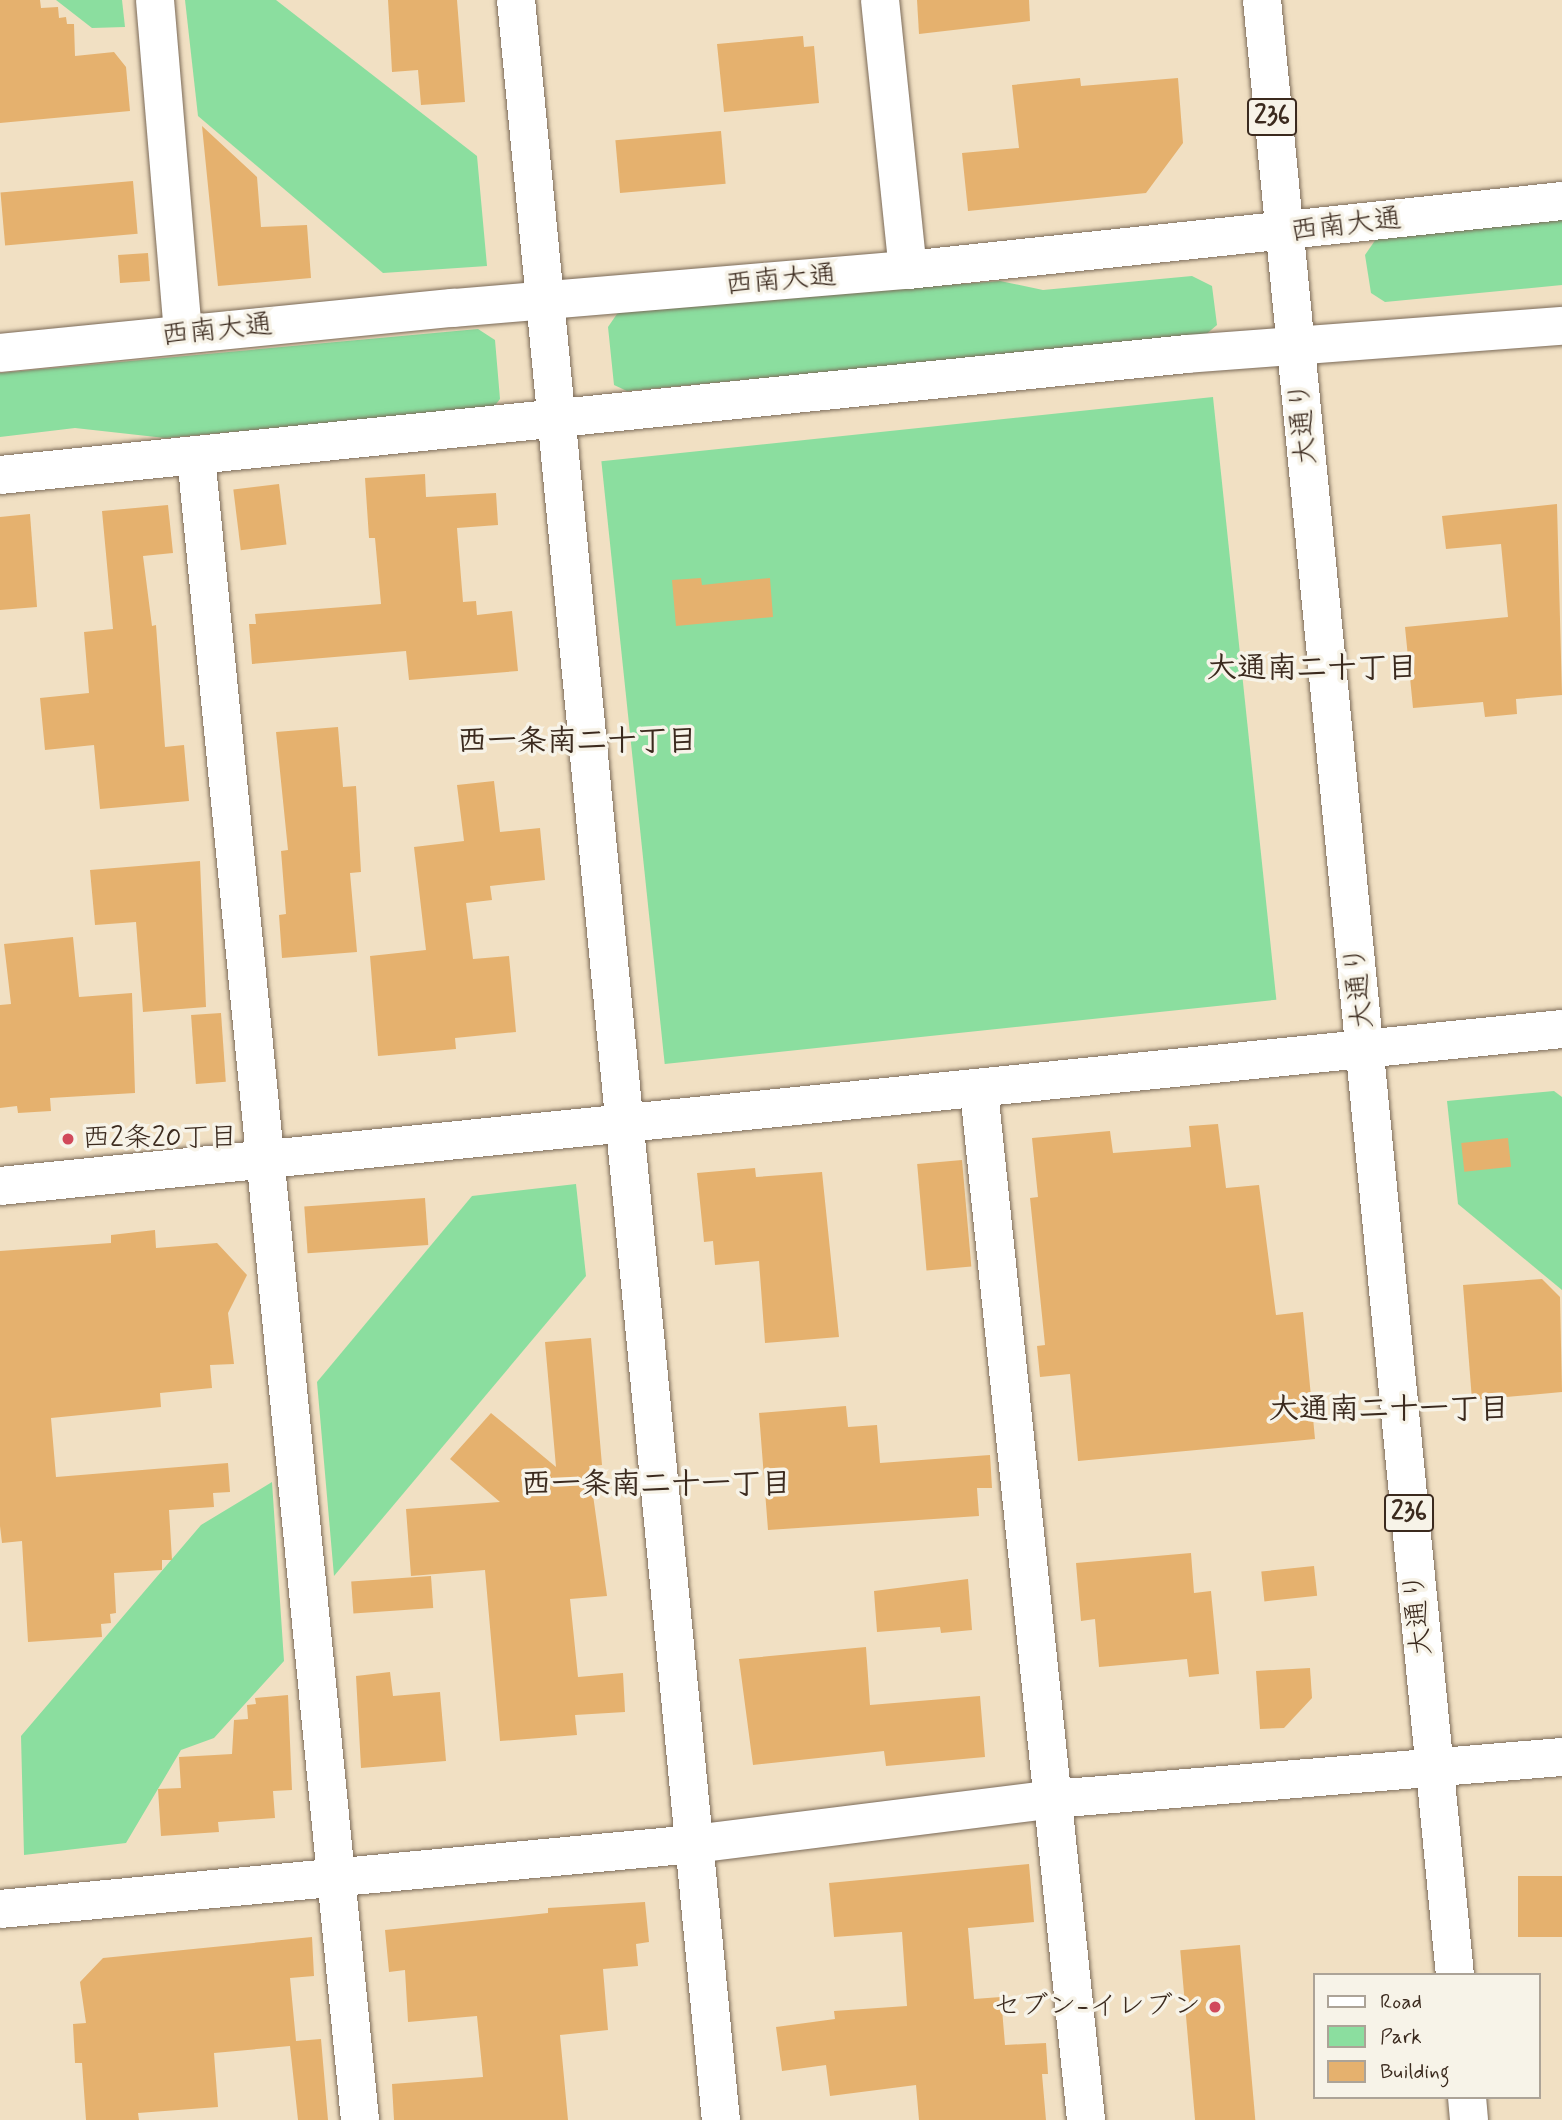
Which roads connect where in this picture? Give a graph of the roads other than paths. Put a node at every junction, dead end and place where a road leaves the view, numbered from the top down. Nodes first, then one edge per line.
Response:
1 (155, 0) edge
2 (516, 0) edge
3 (880, 0) edge
4 (1262, 0) edge
5 (1562, 201) edge
6 (1284, 233) junction
7 (908, 270) junction
8 (545, 300) junction
9 (1562, 326) edge
10 (183, 334) junction
11 (1298, 345) junction
12 (0, 353) edge
13 (556, 421) junction
14 (196, 456) junction
15 (0, 475) edge
16 (1562, 1029) edge
17 (1366, 1051) junction
18 (979, 1091) junction
19 (624, 1125) junction
20 (267, 1160) junction
21 (0, 1186) edge
22 (1562, 1757) edge
23 (1435, 1768) junction
24 (1053, 1799) junction
25 (694, 1844) junction
26 (336, 1875) junction
27 (0, 1909) edge
28 (1455, 1973) edge
29 (1466, 2099) edge
30 (360, 2120) edge
31 (721, 2120) edge
32 (1086, 2120) edge
33 (1469, 2120) edge

1 - 10 main road
2 - 8 main road
3 - 7 main road
4 - 6 main road, 大通り / 236
5 - 6 main road, 西南大通
6 - 7 main road, 西南大通
6 - 11 main road, 大通り / 236
7 - 8 main road, 西南大通
8 - 10 main road, 西南大通
8 - 13 main road
9 - 11 main road
10 - 12 main road, 西南大通
11 - 13 main road
11 - 17 main road, 大通り / 236
13 - 14 main road
13 - 19 main road
14 - 15 main road
14 - 20 main road
16 - 17 main road
17 - 18 main road
17 - 23 main road, 大通り / 236
18 - 19 main road
18 - 24 main road
19 - 20 main road
19 - 25 main road
20 - 21 main road
20 - 26 main road
22 - 23 main road
23 - 24 main road
23 - 28 main road, 大通り / 236
24 - 25 main road
24 - 32 main road
25 - 26 main road
25 - 31 main road
26 - 27 main road
26 - 30 main road
29 - 33 main road

